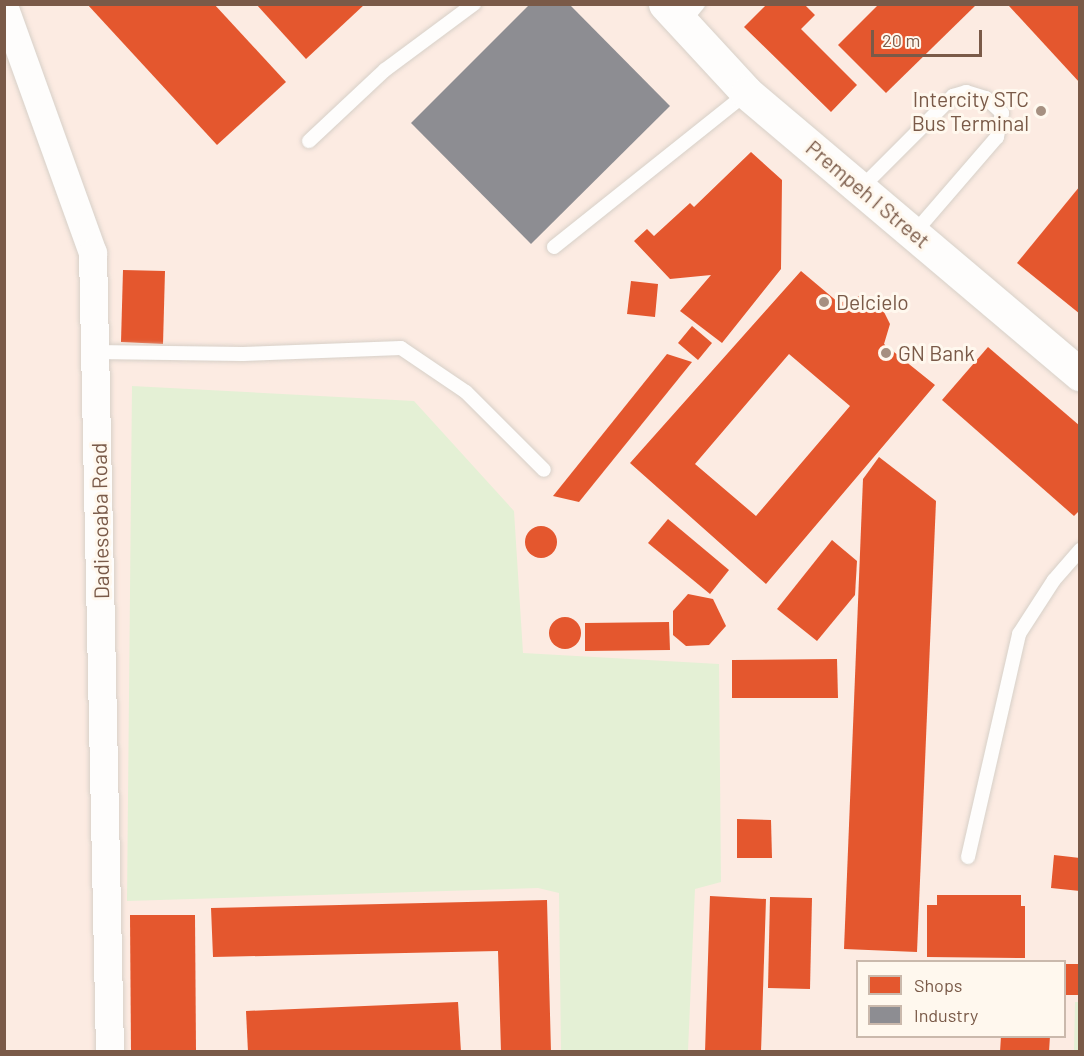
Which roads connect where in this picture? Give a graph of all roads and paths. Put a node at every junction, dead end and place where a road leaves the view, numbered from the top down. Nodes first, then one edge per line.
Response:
1 (474, 4) edge
2 (4, 6) edge
3 (681, 11) edge
4 (747, 93) junction
5 (309, 141) dead end
6 (862, 187) junction
7 (914, 233) junction
8 (554, 247) dead end
9 (96, 352) junction
10 (1080, 374) edge
11 (544, 470) dead end
12 (1080, 550) edge
13 (968, 856) dead end
14 (110, 1052) edge

1 - 5 lane
2 - 9 street, Dadiesoaba Road
3 - 4 main road, Prempeh I Street
4 - 6 main road, Prempeh I Street
4 - 8 lane
6 - 7 main road, Prempeh I Street
6 - 7 lane
7 - 10 main road, Prempeh I Street
9 - 11 lane
9 - 14 street, Dadiesoaba Road
12 - 13 lane

